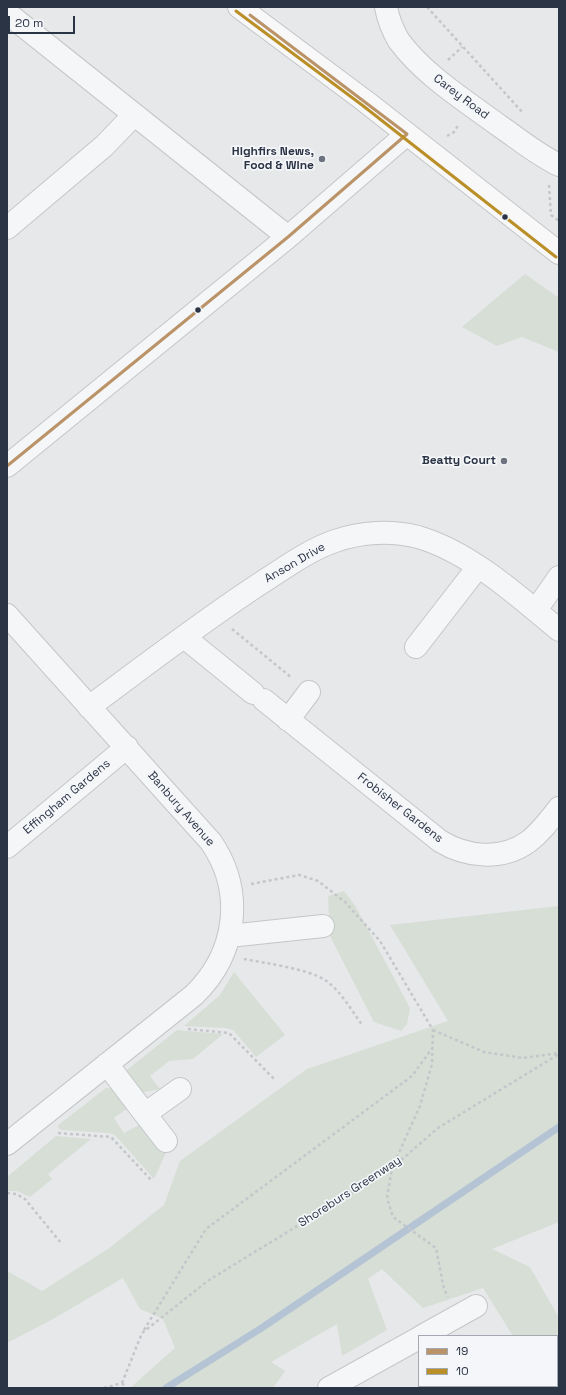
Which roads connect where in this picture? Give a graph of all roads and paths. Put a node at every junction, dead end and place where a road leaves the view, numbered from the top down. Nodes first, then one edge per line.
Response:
1 (386, 7) edge
2 (427, 7) edge
3 (249, 10) edge
4 (7, 13) edge
5 (134, 115) junction
6 (525, 115) dead end
7 (407, 134) junction
8 (552, 162) edge
9 (559, 221) edge
10 (7, 228) edge
11 (288, 237) junction
12 (559, 253) edge
13 (7, 466) edge
14 (478, 567) junction
15 (559, 577) edge
16 (536, 610) junction
17 (7, 615) edge
18 (215, 615) junction
19 (559, 630) edge
20 (184, 637) junction
21 (416, 648) dead end
22 (309, 692) joint
23 (90, 707) junction
24 (288, 720) junction
25 (127, 747) junction
26 (559, 808) edge
27 (7, 847) edge
28 (231, 888) junction
29 (323, 926) dead end
30 (226, 945) junction
31 (169, 1015) junction
32 (363, 1026) dead end
33 (433, 1030) junction
34 (433, 1047) junction
35 (559, 1053) edge
36 (108, 1064) junction
37 (275, 1080) dead end
38 (180, 1089) dead end
39 (145, 1114) junction
40 (42, 1116) junction
41 (166, 1141) dead end
42 (7, 1144) edge
43 (392, 1168) junction
44 (152, 1181) dead end
45 (7, 1193) edge
46 (61, 1243) dead end
47 (467, 1311) joint
48 (142, 1334) junction
49 (429, 1334) edge
50 (418, 1340) edge
51 (122, 1383) junction
52 (104, 1388) edge
53 (126, 1388) edge
54 (328, 1388) edge

1 - 8 street, Carey Road
2 - 6 path
3 - 7 main road
4 - 5 street
5 - 10 street
5 - 11 street
7 - 11 street
7 - 12 main road
8 - 9 path
11 - 13 street
14 - 16 street, Anson Drive
14 - 18 street, Anson Drive
14 - 21 street
15 - 16 street
16 - 19 street, Anson Drive
17 - 23 street, Banbury Avenue
18 - 20 street, Anson Drive
18 - 22 path
20 - 23 street, Anson Drive
20 - 24 street, Frobisher Gardens
22 - 24 street
23 - 25 street, Banbury Avenue
24 - 26 street, Frobisher Gardens
25 - 27 street, Effingham Gardens
25 - 28 street, Banbury Avenue
28 - 30 street, Banbury Avenue
28 - 33 path
29 - 30 street
30 - 31 street, Banbury Avenue
30 - 32 path
31 - 36 street, Banbury Avenue
31 - 37 path
33 - 34 path
33 - 35 path, Shoreburs Greenway
34 - 43 path
34 - 48 path, Shoreburs Greenway
35 - 43 path, Shoreburs Greenway
36 - 39 street
36 - 40 street, Banbury Avenue
38 - 39 street
39 - 41 street
40 - 42 street, Banbury Avenue
40 - 44 path
43 - 47 path
43 - 48 path, Shoreburs Greenway
45 - 46 path
47 - 49 street
48 - 51 path, Shoreburs Greenway
50 - 54 street
51 - 52 path
51 - 53 path

